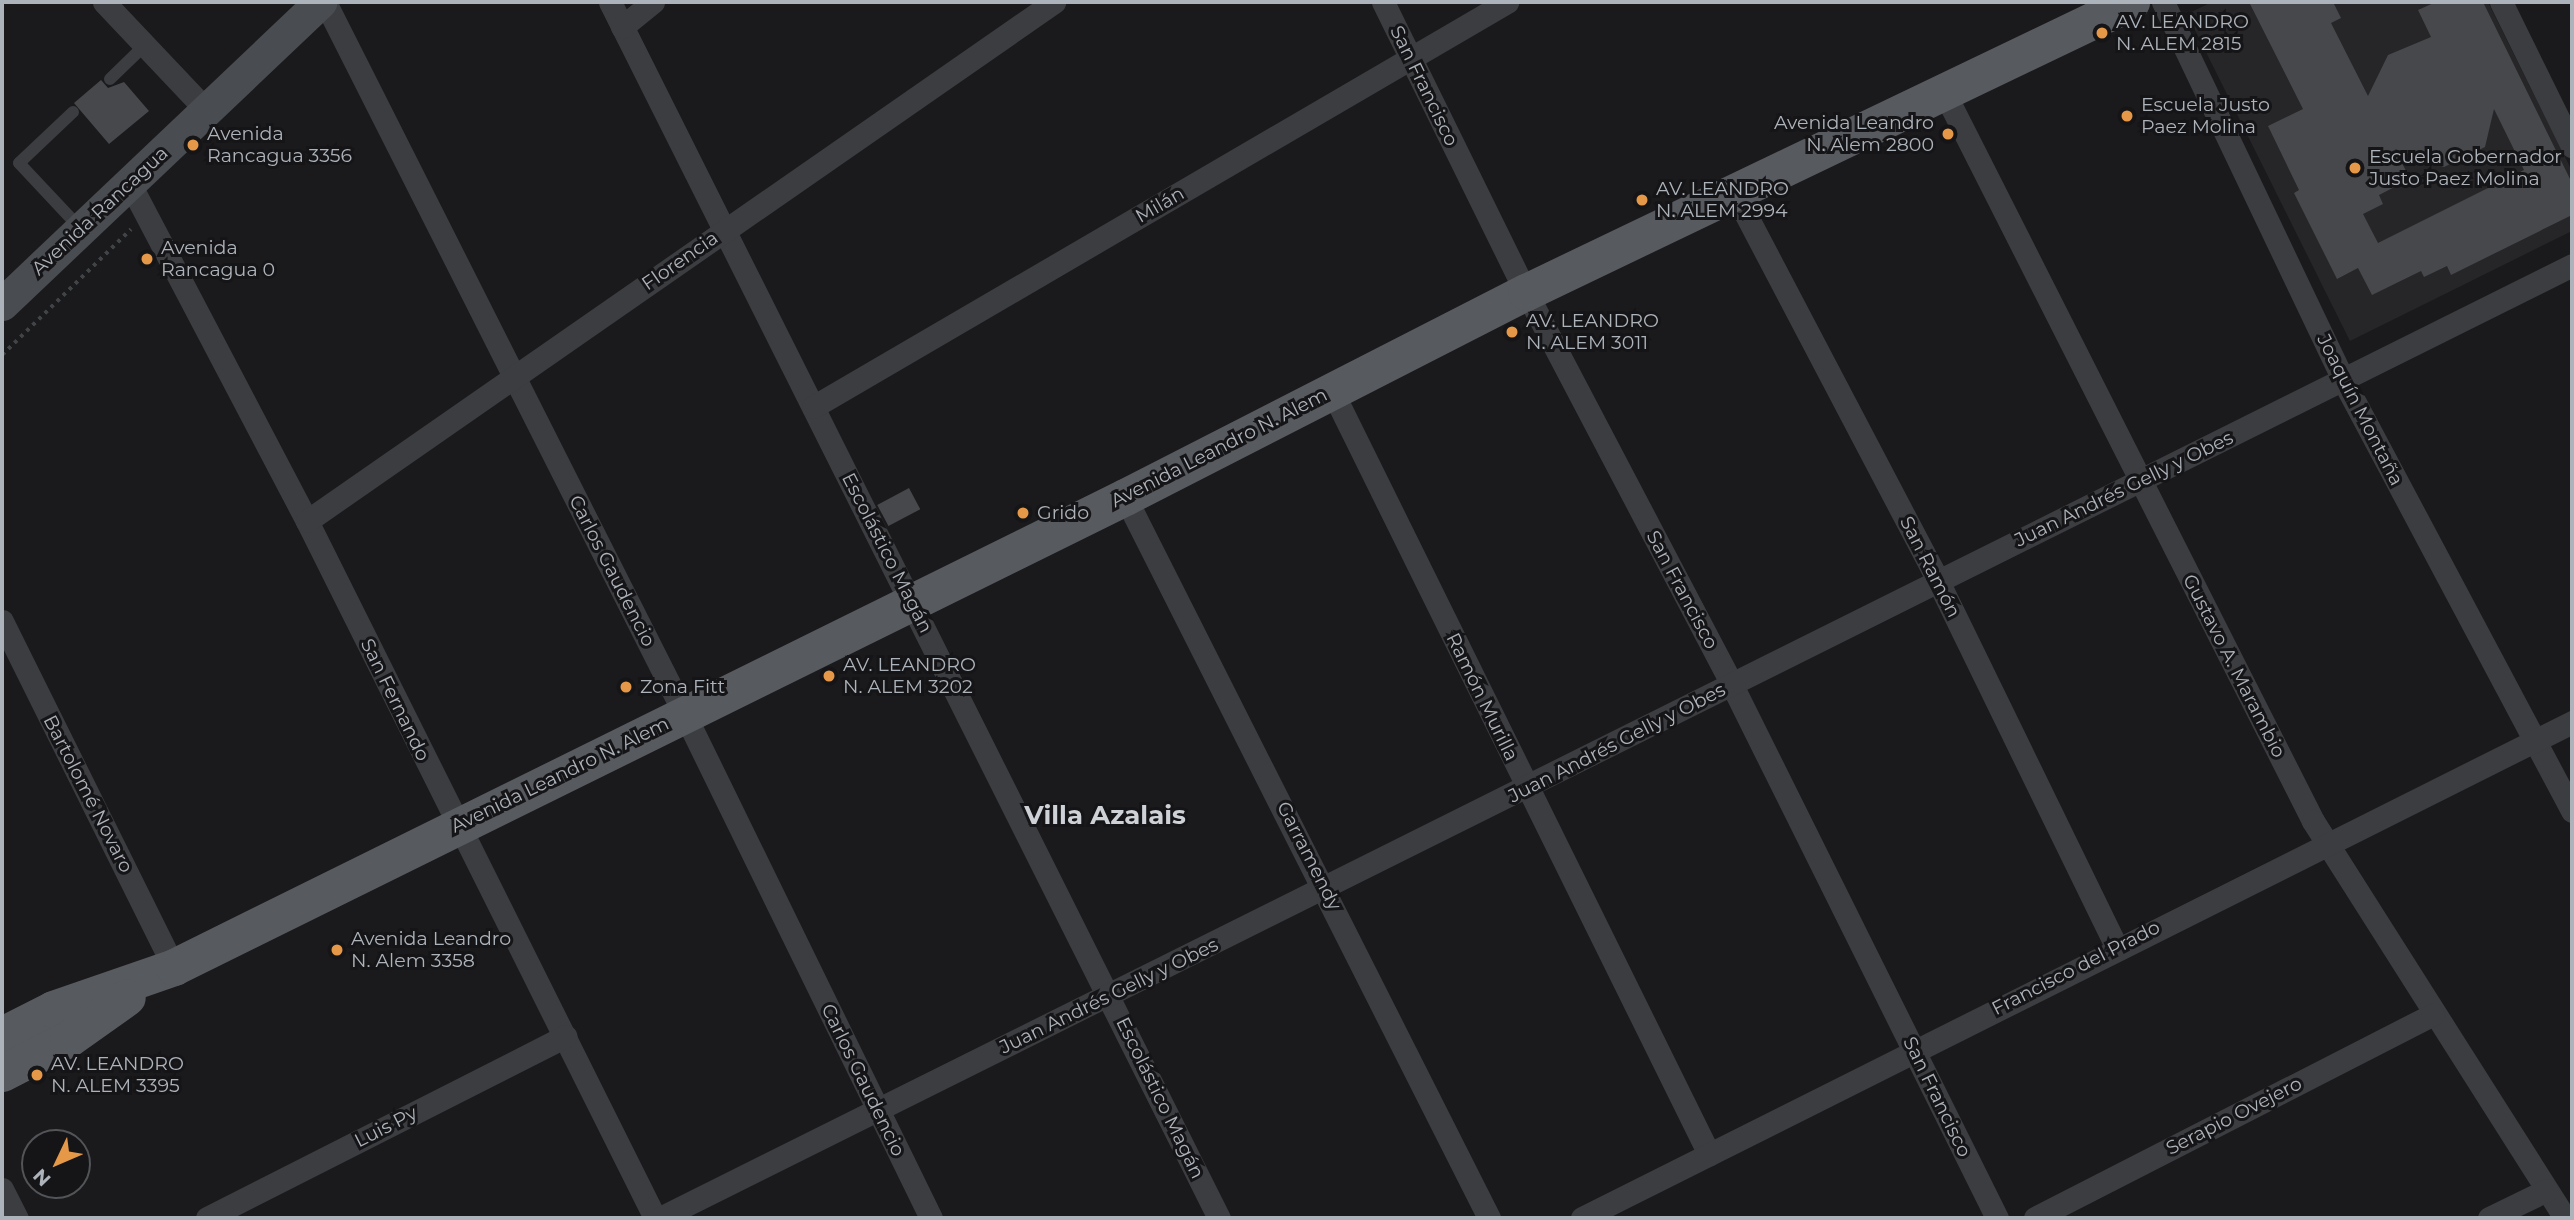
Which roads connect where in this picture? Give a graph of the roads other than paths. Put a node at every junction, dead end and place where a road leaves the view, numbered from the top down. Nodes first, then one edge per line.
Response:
1 (104, 2) edge
2 (322, 2) edge
3 (610, 2) edge
4 (653, 2) edge
5 (1054, 2) edge
6 (1383, 2) edge
7 (1507, 2) edge
8 (2131, 2) edge
9 (2163, 2) edge
10 (2501, 2) edge
11 (622, 27) junction
12 (145, 45) junction
13 (1411, 59) junction
14 (110, 79) dead end
15 (1943, 90) junction
16 (206, 110) junction
17 (73, 112) dead end
18 (2572, 146) edge
19 (130, 184) junction
20 (1733, 190) junction
21 (81, 229) junction
22 (724, 231) junction
23 (2572, 265) edge
24 (1526, 292) junction
25 (2, 304) edge
26 (514, 376) junction
27 (2343, 380) junction
28 (1329, 392) junction
29 (813, 407) junction
30 (2140, 482) junction
31 (1125, 497) junction
32 (307, 522) junction
33 (1938, 582) junction
34 (911, 602) junction
35 (2, 621) edge
36 (1732, 685) junction
37 (684, 713) junction
38 (2572, 722) edge
39 (2535, 741) junction
40 (1527, 787) junction
41 (2572, 810) edge
42 (458, 826) junction
43 (2326, 844) junction
44 (1327, 890) junction
45 (2117, 948) junction
46 (167, 971) junction
47 (1109, 994) junction
48 (2433, 1014) junction
49 (2, 1035) edge
50 (565, 1037) junction
51 (1914, 1050) junction
52 (2, 1073) edge
53 (878, 1111) junction
54 (1709, 1154) junction
55 (2, 1189) edge
56 (2547, 1190) junction
57 (17, 1218) edge
58 (207, 1218) edge
59 (658, 1218) edge
60 (931, 1218) edge
61 (1219, 1218) edge
62 (1489, 1218) edge
63 (1582, 1218) edge
64 (1997, 1218) edge
65 (2035, 1218) edge
66 (2489, 1218) edge
67 (2564, 1218) edge

1 - 12 street
2 - 16 main road, Avenida Rancagua
2 - 26 street, Carlos Gaudencio
3 - 11 street, Escolástico Magán
4 - 11 street
5 - 22 street, Florencia
6 - 13 street, San Francisco
7 - 13 street, Milán
8 - 15 main road, Avenida Leandro N. Alem
9 - 27 street, Joaquín Montaña
10 - 18 street
11 - 22 street, Escolástico Magán
12 - 14 lane
12 - 16 street
13 - 24 street, San Francisco
13 - 29 street, Milán
15 - 20 main road, Avenida Leandro N. Alem
15 - 30 street, Gustavo A. Marambio
16 - 19 main road, Avenida Rancagua
17 - 21 lane
19 - 21 main road, Avenida Rancagua
19 - 32 street, San Fernando
20 - 24 main road, Avenida Leandro N. Alem
20 - 33 street, San Ramón
21 - 25 main road, Avenida Rancagua
22 - 26 street, Florencia
22 - 29 street, Escolástico Magán
23 - 27 street, Juan Andrés Gelly y Obes
24 - 28 main road, Avenida Leandro N. Alem
24 - 36 street, San Francisco
26 - 32 street, Florencia
26 - 37 street, Carlos Gaudencio
27 - 30 street, Juan Andrés Gelly y Obes
27 - 39 street, Joaquín Montaña
28 - 31 main road, Avenida Leandro N. Alem
28 - 40 street, Ramón Murilla
29 - 34 street, Escolástico Magán
30 - 33 street, Juan Andrés Gelly y Obes
30 - 43 street, Gustavo A. Marambio
31 - 34 main road, Avenida Leandro N. Alem
31 - 44 street, Garramendy
32 - 42 street, San Fernando
33 - 36 street, Juan Andrés Gelly y Obes
33 - 45 street, San Ramón
34 - 37 main road, Avenida Leandro N. Alem
34 - 47 street, Escolástico Magán
35 - 46 street, Bartolomé Novaro
36 - 40 street, Juan Andrés Gelly y Obes
36 - 51 street, San Francisco
37 - 42 main road, Avenida Leandro N. Alem
37 - 53 street, Carlos Gaudencio
38 - 39 street, Francisco del Prado
39 - 41 street, Joaquín Montaña
39 - 43 street, Francisco del Prado
40 - 44 street, Juan Andrés Gelly y Obes
40 - 54 street, Ramón Murilla
42 - 46 main road, Avenida Leandro N. Alem
42 - 50 street, San Fernando
43 - 45 street, Francisco del Prado
43 - 48 street, Gustavo A. Marambio
44 - 47 street, Juan Andrés Gelly y Obes
44 - 62 street, Garramendy
45 - 51 street, Francisco del Prado
46 - 49 main road, Avenida Leandro N. Alem
46 - 52 main road, Avenida Leandro N. Alem
47 - 53 street, Juan Andrés Gelly y Obes
47 - 61 street, Escolástico Magán
48 - 56 street, Gustavo A. Marambio
48 - 65 street, Serapio Ovejero
50 - 58 street, Luis Py
50 - 59 street, San Fernando
51 - 54 street, Francisco del Prado
51 - 64 street, San Francisco
53 - 59 street, Juan Andrés Gelly y Obes
53 - 60 street, Carlos Gaudencio
54 - 63 street, Francisco del Prado
55 - 57 street
56 - 66 street
56 - 67 street, Gustavo A. Marambio

